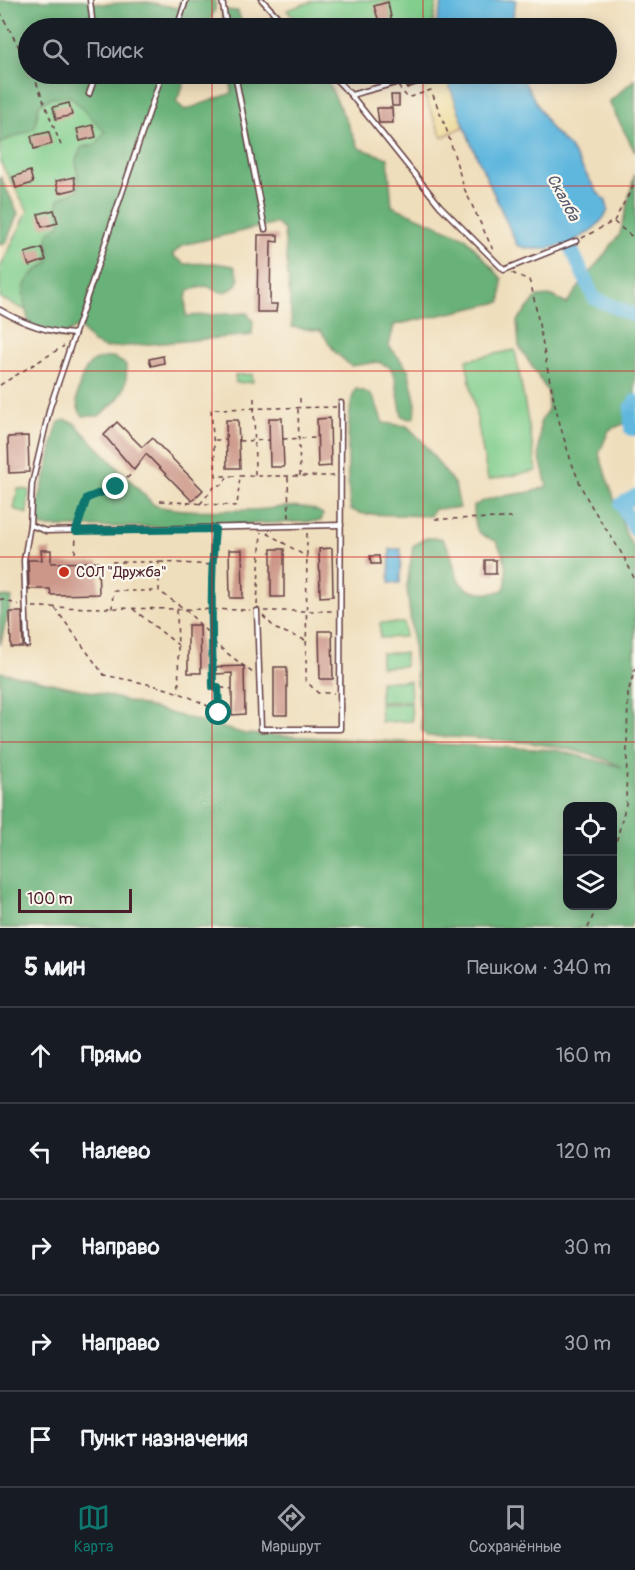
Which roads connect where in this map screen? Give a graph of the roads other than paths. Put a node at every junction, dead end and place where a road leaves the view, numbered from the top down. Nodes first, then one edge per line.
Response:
1 (90, 0) edge
2 (186, 0) edge
3 (222, 0) edge
4 (272, 0) edge
5 (263, 1) edge
6 (92, 18) edge
7 (180, 18) edge
8 (225, 18) edge
9 (279, 18) edge
10 (92, 84) edge
11 (159, 84) edge
12 (238, 84) edge
13 (341, 84) edge
14 (391, 84) edge
15 (89, 94) dead end
16 (351, 95) junction
17 (265, 229) dead end
18 (576, 242) road end
19 (0, 310) edge
20 (74, 334) junction
21 (341, 405) road end
22 (30, 525) junction
23 (341, 525) junction
24 (257, 610) road end
25 (27, 645) dead end

1 - 6 lane
2 - 7 lane
3 - 8 lane
4 - 5 lane
5 - 9 lane
10 - 15 lane
11 - 20 lane
12 - 17 lane
13 - 16 lane
14 - 16 lane
16 - 18 lane
19 - 20 lane
20 - 22 lane
21 - 23 lane
22 - 23 lane
22 - 25 lane
23 - 24 lane

